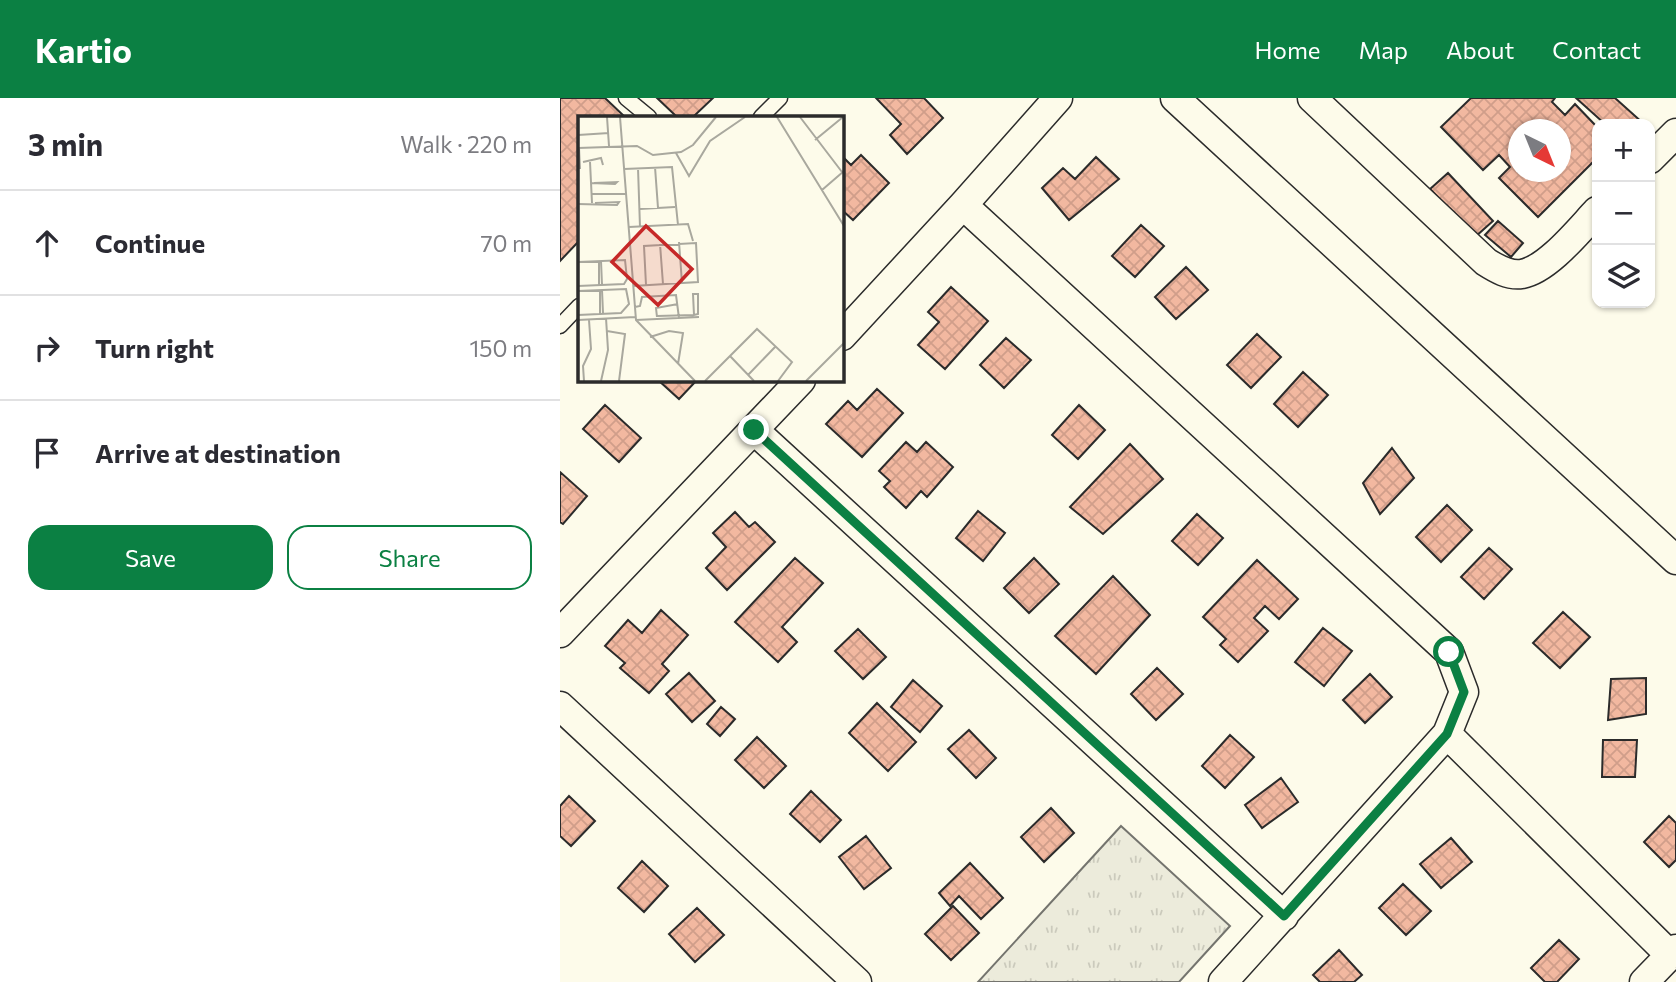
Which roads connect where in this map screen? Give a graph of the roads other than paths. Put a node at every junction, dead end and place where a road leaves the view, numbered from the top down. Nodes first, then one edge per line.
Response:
1 (626, 98) edge
2 (780, 98) edge
3 (1058, 98) edge
4 (1175, 98) edge
5 (1312, 98) edge
6 (648, 116) edge
7 (762, 116) edge
8 (1676, 133) edge
9 (1655, 154) edge
10 (963, 205) junction
11 (1592, 216) edge
12 (578, 307) edge
13 (560, 326) edge
14 (844, 334) edge
15 (799, 382) edge
16 (754, 430) junction
17 (1676, 560) edge
18 (560, 633) edge
19 (560, 706) edge
20 (1447, 734) junction
21 (1284, 916) junction
22 (1673, 952) edge
23 (858, 982) edge
24 (1223, 982) edge
25 (1644, 982) edge

1 - 6 lane
2 - 7 lane
3 - 10 street
4 - 17 street
5 - 11 street
8 - 9 street
10 - 14 street
10 - 20 street
12 - 13 lane
15 - 16 street
16 - 18 street
16 - 21 street
19 - 23 street
20 - 21 street
20 - 22 street
21 - 24 street
22 - 25 street

